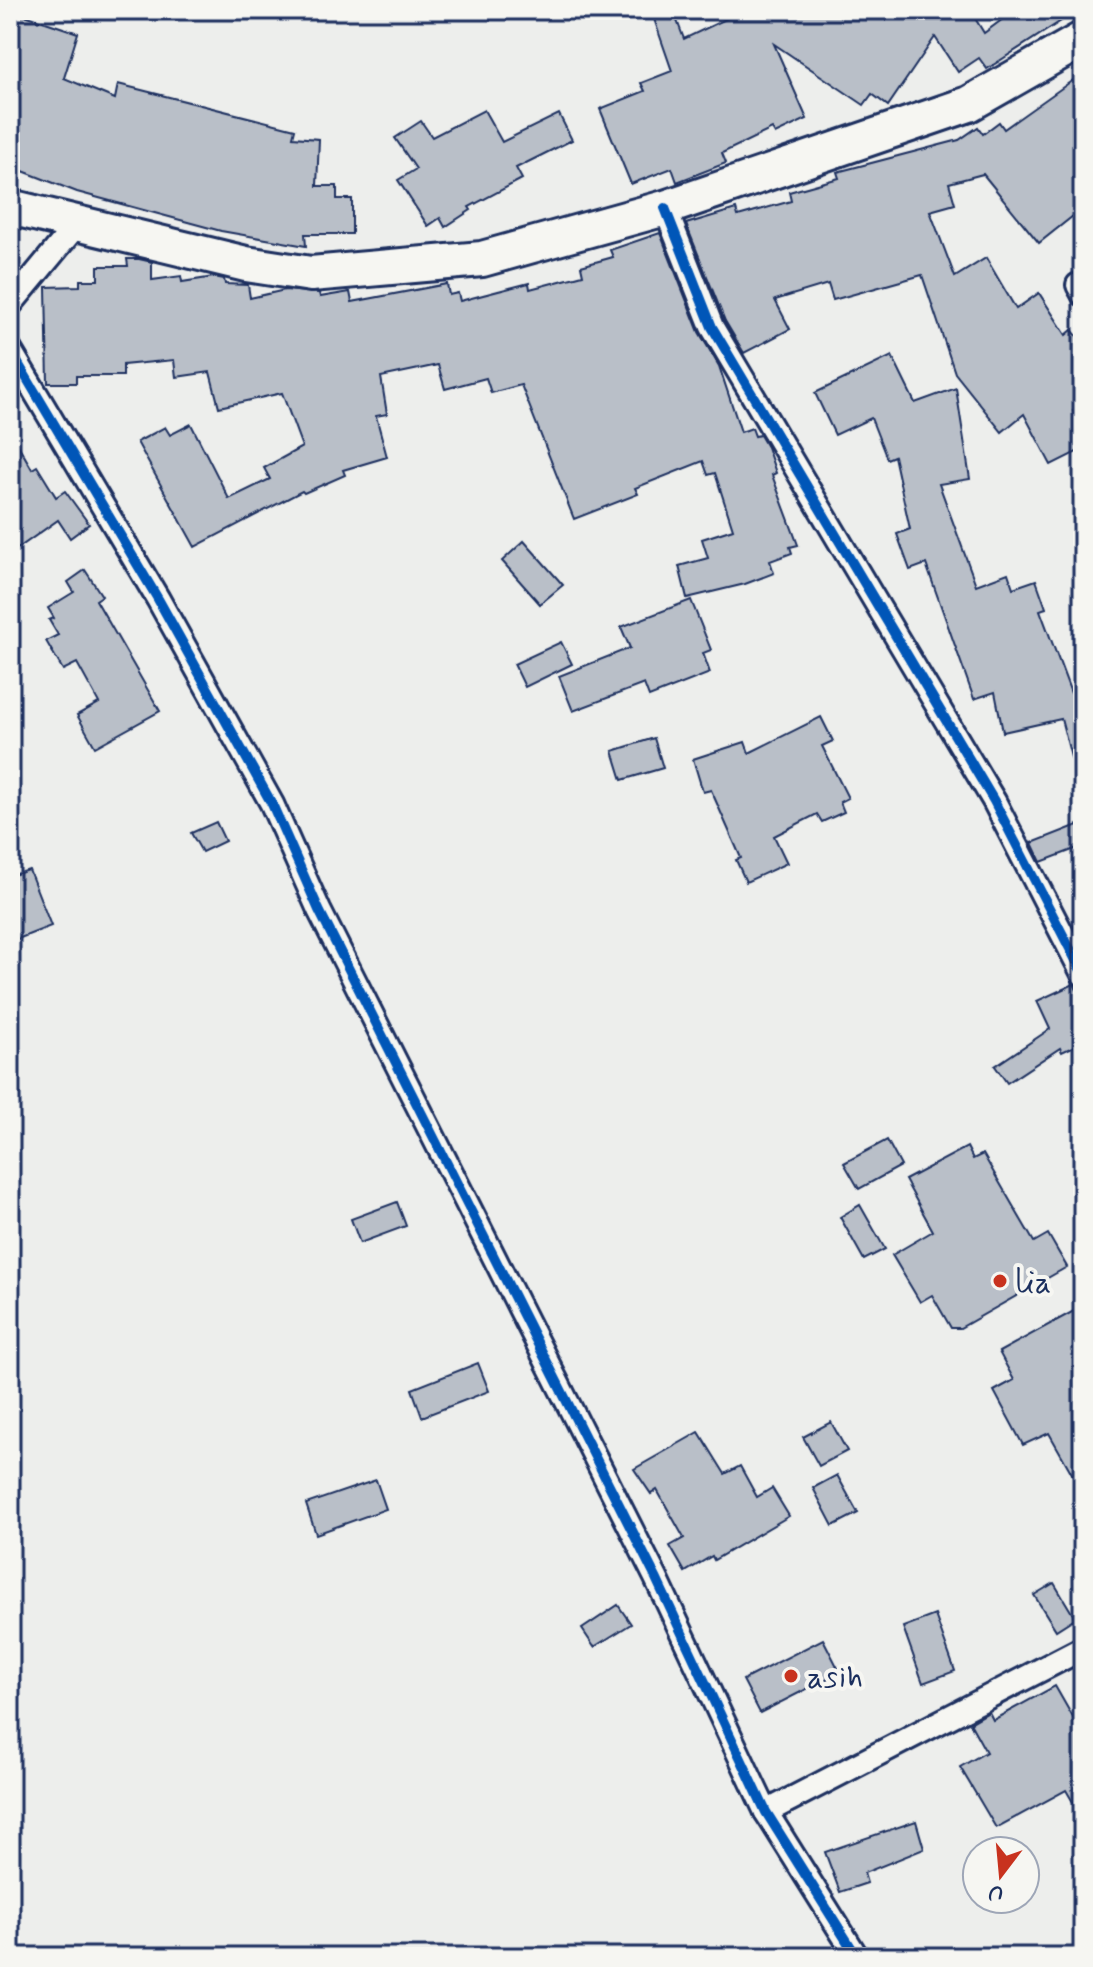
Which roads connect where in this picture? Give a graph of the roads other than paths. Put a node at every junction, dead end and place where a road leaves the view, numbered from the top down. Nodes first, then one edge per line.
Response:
1 (1083, 39) edge
2 (10, 207) edge
3 (665, 208) junction
4 (78, 223) junction
5 (10, 305) edge
6 (10, 350) edge
7 (1083, 974) edge
8 (1083, 1648) edge
9 (766, 1812) junction
10 (857, 1957) edge

1 - 3 main road
2 - 4 main road
3 - 4 main road
3 - 7 street
4 - 5 street
6 - 9 street
8 - 9 street
9 - 10 street

